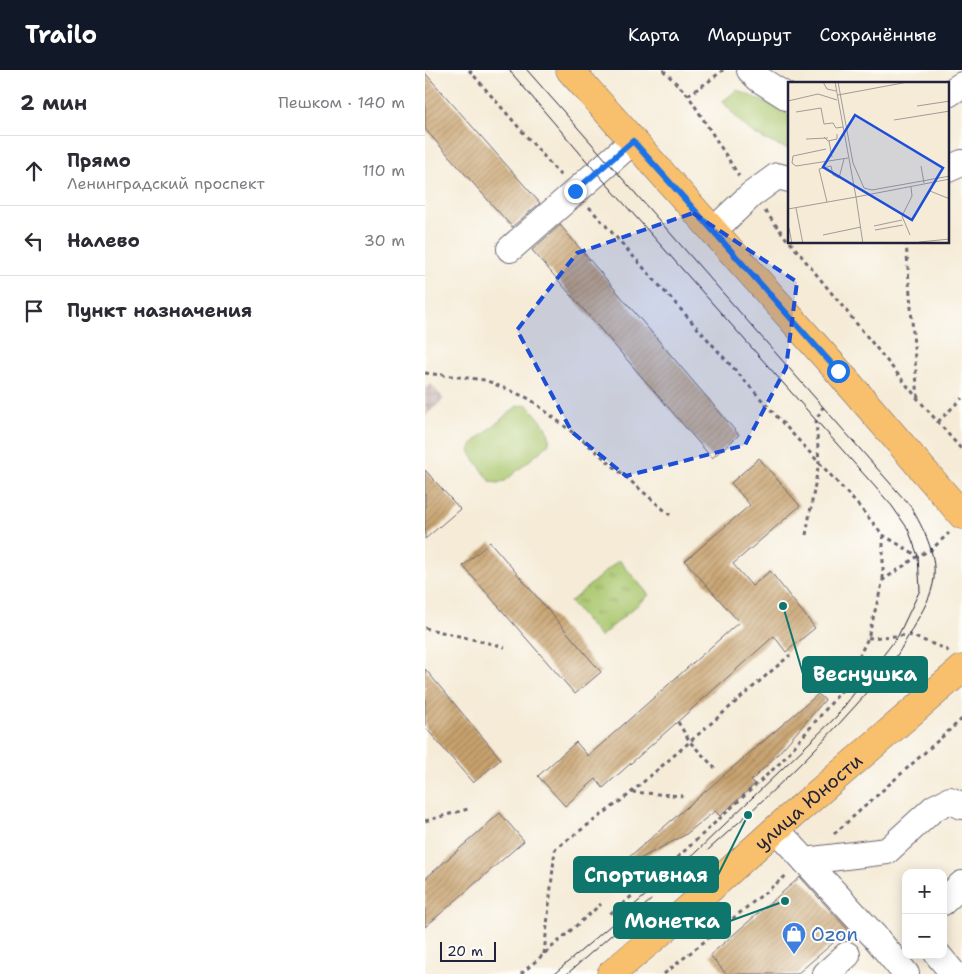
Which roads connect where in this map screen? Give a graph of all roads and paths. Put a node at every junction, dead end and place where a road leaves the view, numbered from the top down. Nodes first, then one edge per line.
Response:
1 (469, 70) edge
2 (570, 70) edge
3 (663, 70) edge
4 (723, 70) edge
5 (749, 70) edge
6 (962, 84) edge
7 (949, 93) edge
8 (688, 95) junction
9 (788, 97) edge
10 (633, 141) junction
11 (962, 163) edge
12 (949, 170) edge
13 (788, 179) edge
14 (575, 191) junction
15 (751, 195) junction
16 (713, 231) junction
17 (788, 240) edge
18 (792, 244) edge
19 (906, 244) edge
20 (510, 250) dead end
21 (425, 373) edge
22 (962, 398) edge
23 (918, 399) junction
24 (823, 407) dead end
25 (938, 422) junction
26 (962, 450) edge
27 (819, 462) junction
28 (669, 515) dead end
29 (956, 524) edge
30 (806, 535) dead end
31 (883, 535) junction
32 (918, 556) junction
33 (883, 580) junction
34 (425, 628) edge
35 (868, 638) junction
36 (505, 648) dead end
37 (790, 655) dead end
38 (957, 662) edge
39 (678, 722) dead end
40 (690, 742) junction
41 (715, 768) dead end
42 (632, 792) junction
43 (683, 796) dead end
44 (962, 806) edge
45 (467, 809) dead end
46 (425, 821) edge
47 (776, 830) junction
48 (805, 861) junction
49 (962, 884) edge
50 (947, 898) edge
51 (601, 904) dead end
52 (610, 914) dead end
53 (544, 954) junction
54 (847, 955) dead end
55 (941, 959) edge
56 (521, 974) edge
57 (611, 974) edge
58 (826, 974) edge
59 (906, 974) edge
60 (954, 974) edge

1 - 14 path
2 - 10 main road
3 - 8 path
4 - 8 path
5 - 9 street
6 - 7 street
8 - 15 path
10 - 14 street
10 - 16 main road
11 - 12 street
13 - 15 street
14 - 20 street
14 - 27 path
15 - 16 street
15 - 17 path
16 - 29 main road
18 - 23 path
19 - 23 path
21 - 28 path
22 - 25 path
23 - 25 path
24 - 27 path
25 - 26 path
27 - 30 path
27 - 31 path
29 - 32 path
31 - 32 path
31 - 33 path
32 - 33 path
33 - 35 path
34 - 36 path
35 - 38 path
35 - 52 path
37 - 40 path
38 - 47 main road, улица Юности
39 - 40 path
40 - 41 path
40 - 42 path
42 - 43 path
42 - 53 path
44 - 48 street
45 - 46 path
47 - 48 street
47 - 57 main road, улица Юности
48 - 59 street
49 - 50 street
51 - 53 path
53 - 56 path
54 - 58 street
55 - 60 street

